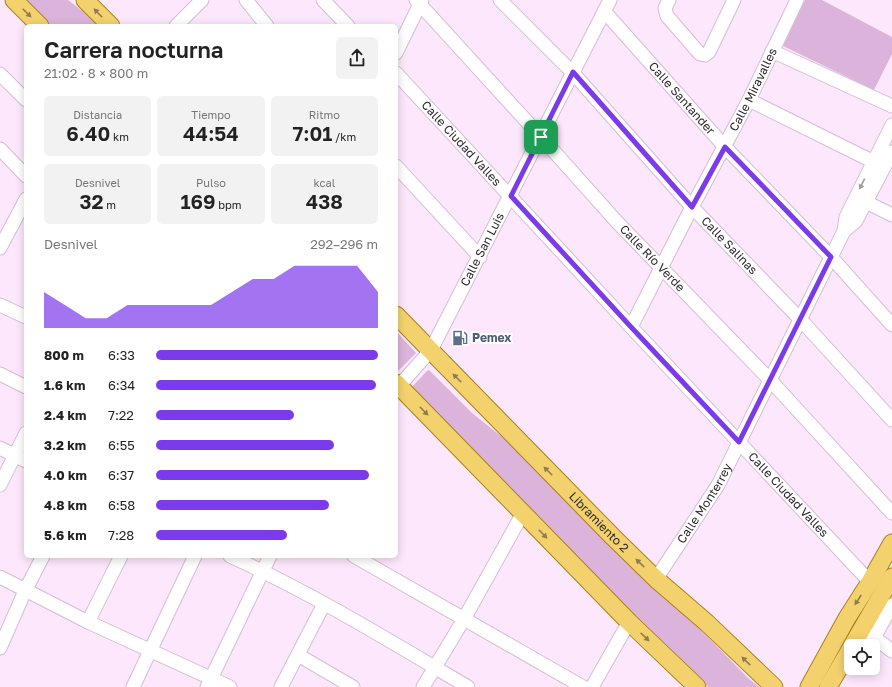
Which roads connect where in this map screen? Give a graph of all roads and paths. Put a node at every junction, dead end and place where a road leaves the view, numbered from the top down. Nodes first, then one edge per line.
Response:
1 (14, 0) edge
2 (85, 0) edge
3 (202, 0) edge
4 (246, 0) edge
5 (500, 0) edge
6 (669, 0) edge
7 (734, 0) edge
8 (797, 0) edge
9 (324, 1) edge
10 (419, 2) edge
11 (607, 5) edge
12 (38, 24) edge
13 (108, 24) edge
14 (178, 24) edge
15 (265, 24) edge
16 (346, 24) edge
17 (398, 49) edge
18 (772, 51) junction
19 (573, 72) junction
20 (0, 74) edge
21 (398, 75) edge
22 (24, 98) edge
23 (749, 100) junction
24 (892, 106) edge
25 (892, 124) edge
26 (541, 137) junction
27 (725, 147) junction
28 (0, 149) edge
29 (892, 152) edge
30 (879, 164) junction
31 (398, 168) edge
32 (24, 174) edge
33 (511, 196) junction
34 (24, 201) edge
35 (866, 202) junction
36 (692, 207) junction
37 (892, 216) edge
38 (844, 231) junction
39 (1, 241) edge
40 (480, 257) junction
41 (831, 257) junction
42 (662, 268) junction
43 (0, 305) edge
44 (24, 316) edge
45 (398, 317) edge
46 (800, 319) junction
47 (892, 325) edge
48 (631, 327) junction
49 (431, 350) junction
50 (0, 374) edge
51 (770, 380) junction
52 (24, 385) edge
53 (398, 385) edge
54 (892, 420) edge
55 (24, 441) edge
56 (739, 442) junction
57 (0, 448) edge
58 (20, 458) edge
59 (0, 485) edge
60 (523, 513) junction
61 (892, 513) edge
62 (892, 543) edge
63 (42, 558) edge
64 (121, 558) edge
65 (194, 558) edge
66 (234, 558) edge
67 (269, 558) edge
68 (357, 558) edge
69 (263, 571) junction
70 (0, 577) edge
71 (892, 577) edge
72 (656, 579) junction
73 (870, 582) junction
74 (25, 591) junction
75 (324, 604) junction
76 (892, 605) edge
77 (464, 619) junction
78 (88, 622) junction
79 (629, 622) junction
80 (868, 633) junction
81 (861, 639) edge
82 (0, 648) edge
83 (151, 650) junction
84 (892, 652) edge
85 (298, 655) junction
86 (844, 660) edge
87 (434, 667) junction
88 (209, 683) edge
89 (133, 687) edge
90 (230, 687) edge
91 (281, 687) edge
92 (353, 687) edge
93 (423, 687) edge
94 (468, 687) edge
95 (583, 687) edge
96 (592, 687) edge
97 (697, 687) edge
98 (774, 687) edge
99 (809, 687) edge
100 (828, 687) edge

1 -> 12 main road
13 -> 2 main road
3 - 14 street
4 - 15 street
5 - 19 street, Calle Salinas
6 - 7 street
8 - 18 street, Calle Miravalles
9 - 16 street
10 - 17 street
10 - 26 street, Calle Río Verde
11 - 19 street, Calle San Luis
11 - 27 street, Calle Santander
18 - 23 street, Calle Miravalles
18 - 24 street
19 - 26 street, Calle San Luis
19 - 36 street, Calle Salinas
20 - 22 street
21 - 33 street, Calle Ciudad Valles
23 - 27 street, Calle Miravalles
23 - 30 street
25 - 30 street, Calle Monterrey
26 - 33 street, Calle San Luis
26 - 42 street, Calle Río Verde
27 - 36 street, Calle Miravalles
27 - 41 street, Calle Santander
28 - 32 street
29 - 30 street, Calle Monterrey
30 - 35 street, Calle Monterrey
30 -> 38 street, Calle Monterrey
31 - 40 street
33 - 40 street, Calle San Luis
33 - 48 street, Calle Ciudad Valles
34 - 39 street
35 - 37 street
35 - 38 street, Calle Monterrey
36 - 42 street, Calle Miravalles
36 - 46 street, Calle Salinas
38 - 41 street, Calle Monterrey
40 - 49 street, Calle San Luis
41 - 46 street, Calle Monterrey
41 - 47 street, Calle Santander
42 - 48 street, Calle Miravalles
42 - 51 street, Calle Río Verde
43 - 44 street
45 - 49 main road, Libramiento 2
46 - 51 street, Calle Monterrey
46 - 54 street, Calle Salinas
48 - 56 street, Calle Ciudad Valles
49 - 53 street
72 -> 49 main road, Libramiento 2
50 - 52 street
51 - 56 street, Calle Monterrey
51 - 61 street, Calle Río Verde
53 -> 60 main road
55 - 58 street
56 - 72 street, Calle Monterrey
56 - 73 street, Calle Ciudad Valles
57 - 58 street
58 - 59 street
60 - 77 street
60 -> 79 main road
62 - 73 main road
63 - 74 street
64 - 78 street
65 - 83 street
66 - 69 street
67 - 69 street
68 - 77 street
69 - 75 street
69 - 88 street
70 - 74 street
71 - 80 main road
98 -> 72 main road, Libramiento 2
73 -> 99 main road
74 - 78 street
74 - 82 street
75 - 85 street
75 - 87 street
76 - 80 street
77 - 87 street
77 - 95 street
78 - 83 street
79 - 96 street
79 -> 97 main road
80 - 81 main road
80 - 84 street
83 - 88 street
83 - 89 street
85 - 91 street
85 - 92 street
86 - 100 main road
87 - 93 street
87 - 94 street
88 - 90 street

